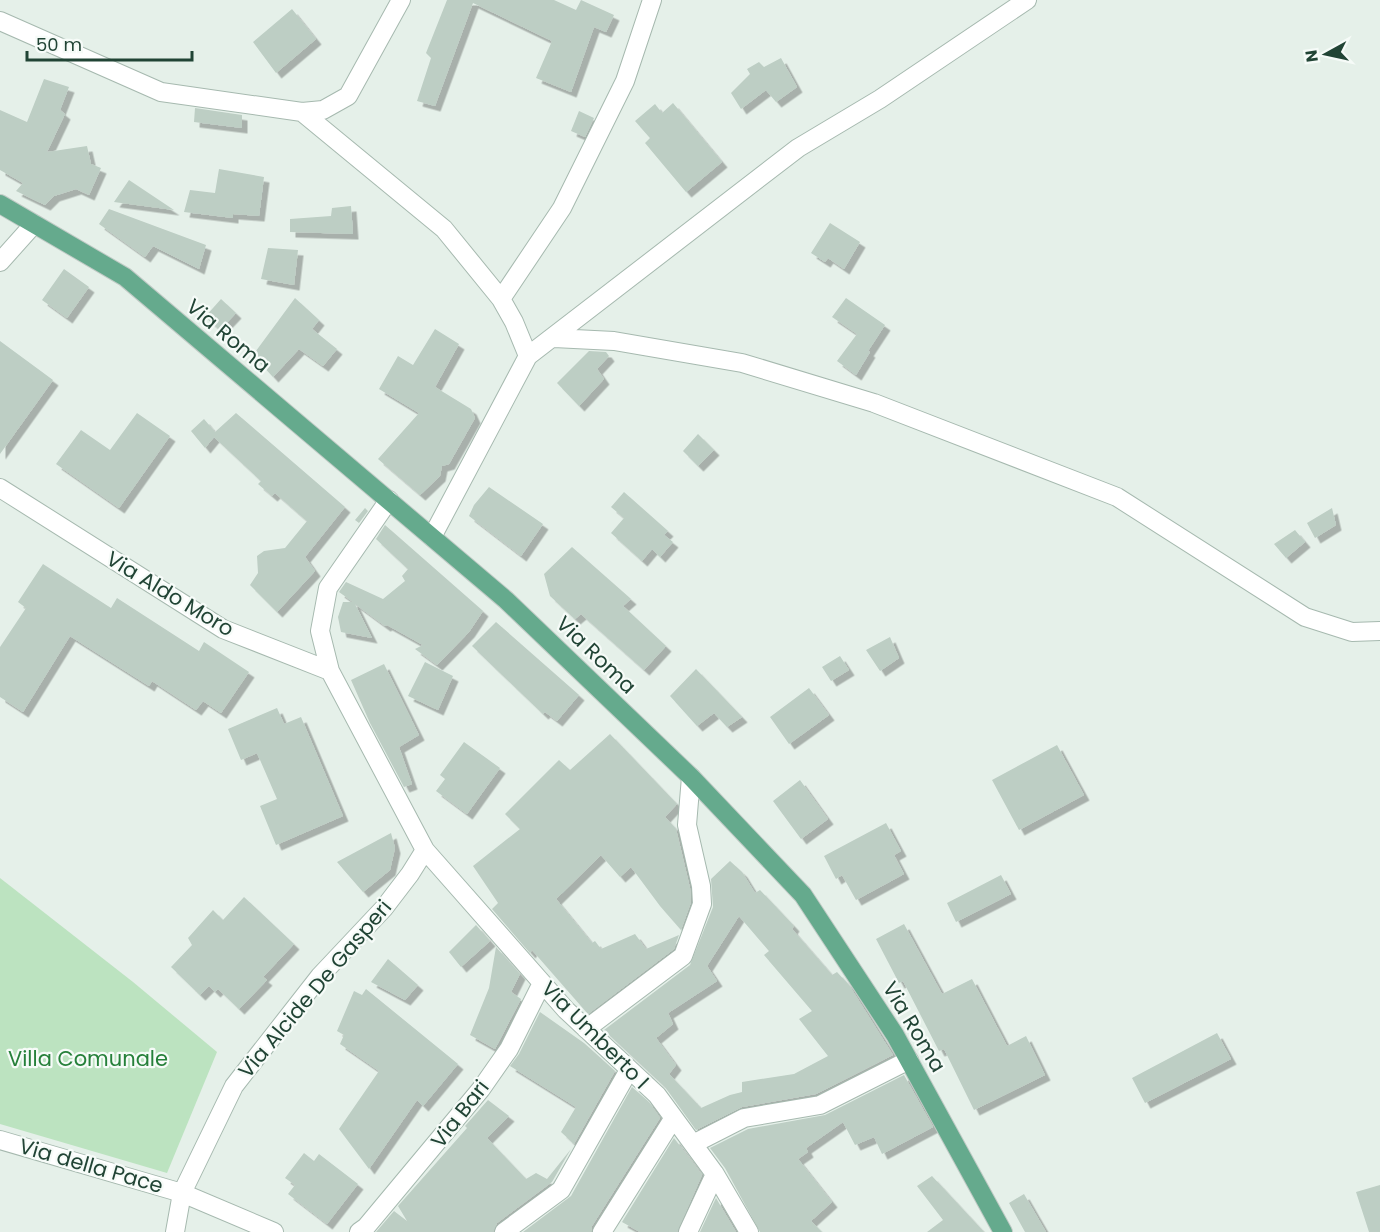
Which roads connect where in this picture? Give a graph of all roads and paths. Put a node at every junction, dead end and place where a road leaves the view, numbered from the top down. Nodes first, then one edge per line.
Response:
1 (401, 0) edge
2 (652, 0) edge
3 (1027, 0) edge
4 (0, 21) edge
5 (302, 112) junction
6 (0, 204) edge
7 (34, 224) junction
8 (0, 262) edge
9 (501, 299) junction
10 (554, 338) junction
11 (528, 356) junction
12 (0, 488) edge
13 (388, 500) junction
14 (432, 537) junction
15 (1380, 631) edge
16 (330, 671) junction
17 (692, 777) junction
18 (425, 850) junction
19 (542, 983) junction
20 (586, 1029) junction
21 (909, 1060) junction
22 (629, 1070) junction
23 (673, 1119) junction
24 (0, 1140) edge
25 (693, 1144) junction
26 (715, 1174) junction
27 (182, 1193) junction
28 (366, 1230) edge
29 (175, 1232) edge
30 (274, 1232) edge
31 (504, 1232) edge
32 (602, 1232) edge
33 (688, 1232) edge
34 (749, 1232) edge
35 (1003, 1232) edge

1 - 5 street
2 - 9 street
3 - 10 street
4 - 5 street
5 - 9 street
6 - 7 main road, Via Roma
7 - 8 street
7 - 13 main road, Via Roma
9 - 11 street
10 - 11 street
10 - 15 street
11 - 14 street
12 - 16 street, Via Aldo Moro
13 - 14 main road, Via Roma
13 - 16 street
14 - 17 main road, Via Roma
16 - 18 street
17 - 20 street
17 - 21 main road, Via Roma
18 - 19 street, Via Umberto I
18 - 27 street, Via Alcide De Gasperi
19 - 20 street, Via Umberto I
19 - 28 street, Via Bari
20 - 22 street, Via Umberto I
21 - 25 street
21 - 35 main road, Via Roma
22 - 23 street, Via Umberto I
22 - 31 street
23 - 25 street, Via Umberto I
23 - 32 street
24 - 27 street, Via della Pace
25 - 26 street, Via Umberto I
26 - 33 street
26 - 34 street, Via Umberto I
27 - 29 street, Via Alcide De Gasperi
27 - 30 street, Via della Pace

